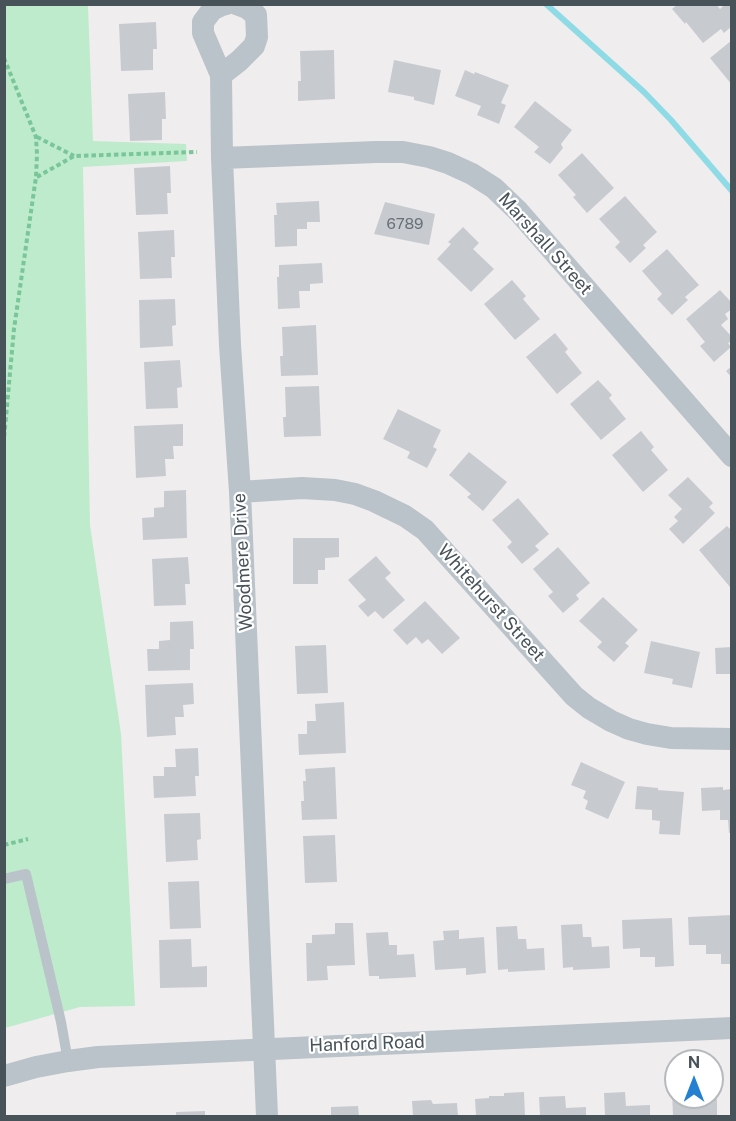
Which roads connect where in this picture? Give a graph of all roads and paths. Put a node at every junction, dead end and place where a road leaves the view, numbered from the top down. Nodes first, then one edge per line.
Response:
1 (226, 4) edge
2 (236, 4) edge
3 (4, 58) edge
4 (221, 75) junction
5 (36, 137) junction
6 (197, 152) dead end
7 (74, 156) junction
8 (222, 158) junction
9 (36, 177) junction
10 (4, 439) edge
11 (732, 456) edge
12 (240, 492) junction
13 (732, 739) edge
14 (28, 839) dead end
15 (4, 844) edge
16 (4, 879) edge
17 (732, 1028) edge
18 (264, 1048) junction
19 (68, 1060) junction
20 (4, 1076) edge
21 (267, 1116) edge

1 - 4 street, Woodmere Drive
2 - 4 street
3 - 5 path
4 - 8 street, Woodmere Drive
5 - 7 path
5 - 9 path
6 - 7 path
7 - 9 path
8 - 11 street, Marshall Street
8 - 12 street, Woodmere Drive
9 - 10 path
12 - 13 street, Whitehurst Street
12 - 18 street, Woodmere Drive
14 - 15 path
16 - 19 lane
17 - 18 street, Hanford Road
18 - 19 street, Hanford Road
18 - 21 street, Woodmere Drive
19 - 20 street, Hanford Road

